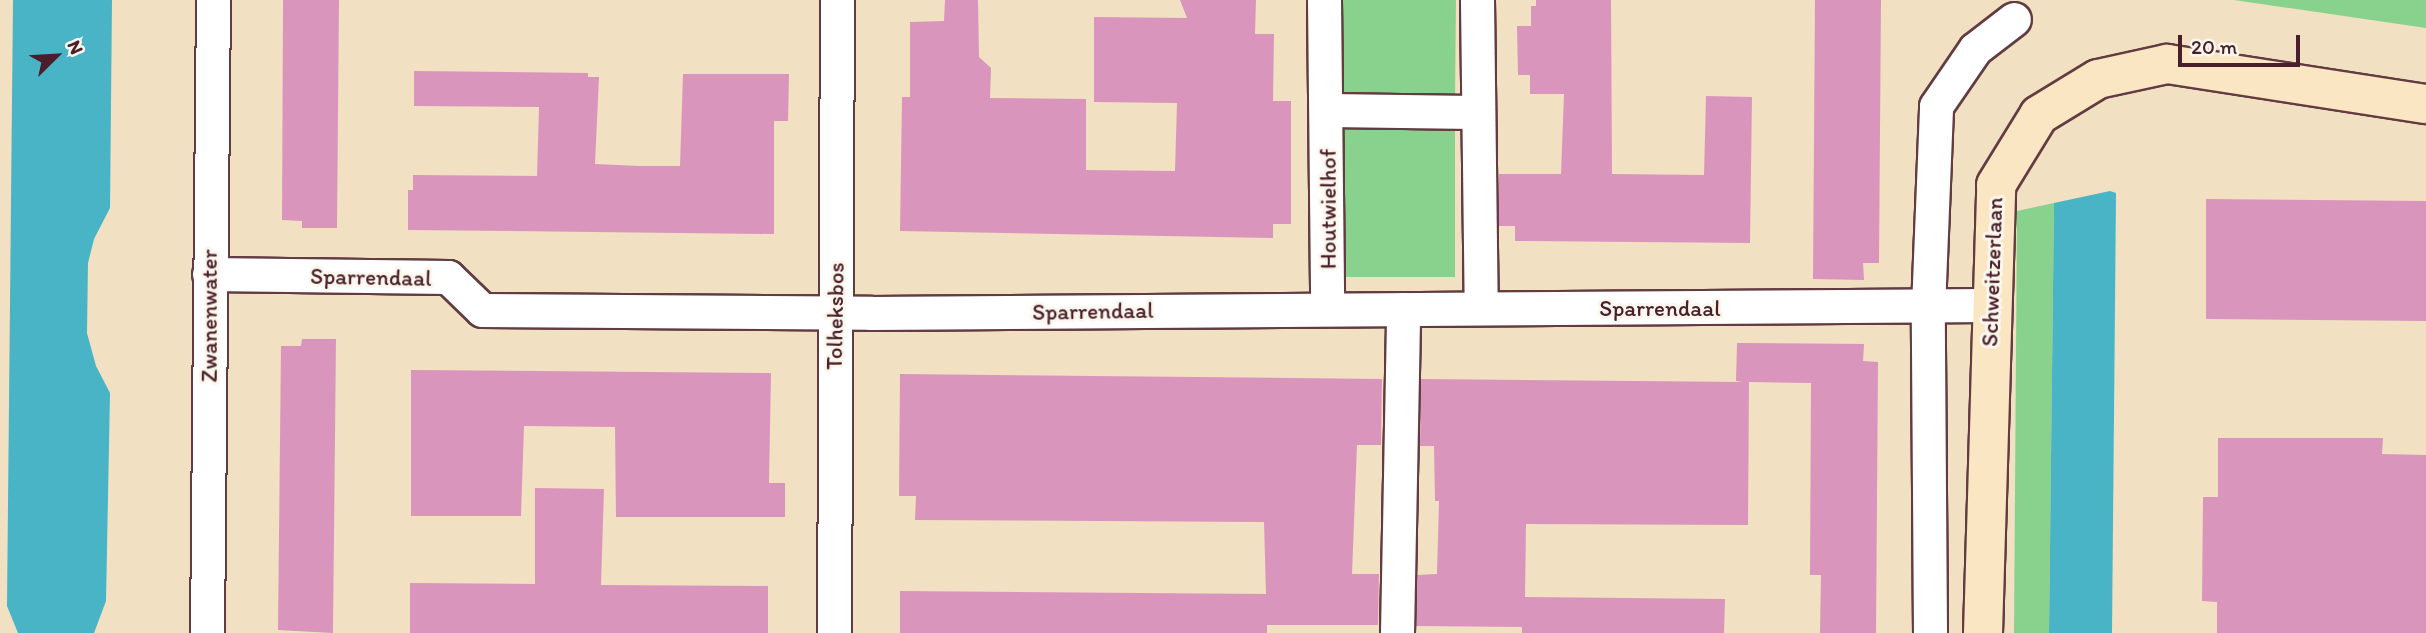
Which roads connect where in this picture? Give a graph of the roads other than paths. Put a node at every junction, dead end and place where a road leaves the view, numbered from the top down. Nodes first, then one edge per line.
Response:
1 (213, 0) edge
2 (837, 0) edge
3 (1324, 0) edge
4 (1477, 0) edge
5 (2014, 19) dead end
6 (2426, 104) edge
7 (1328, 110) junction
8 (1475, 112) junction
9 (209, 274) junction
10 (1990, 305) junction
11 (1481, 308) junction
12 (1928, 308) junction
13 (1327, 309) junction
14 (1402, 309) junction
15 (834, 313) junction
16 (207, 633) edge
17 (834, 633) edge
18 (1396, 633) edge
19 (1930, 633) edge
20 (1983, 633) edge

1 - 9 street, Zwanenwater
2 - 15 street, Tolheksbos
3 - 7 street, Houtwielhof
4 - 8 street
5 - 12 street
6 - 10 street, Schweitzerlaan
7 - 8 street
7 - 13 street, Houtwielhof
8 - 11 street
9 - 15 street, Sparrendaal
9 - 16 street, Zwanenwater
10 - 12 street, Sparrendaal
10 - 20 street, Schweitzerlaan
11 - 12 street, Sparrendaal
11 - 14 street, Sparrendaal
12 - 19 street
13 - 14 street, Sparrendaal
13 - 15 street, Sparrendaal
14 - 18 street
15 - 17 street, Tolheksbos

